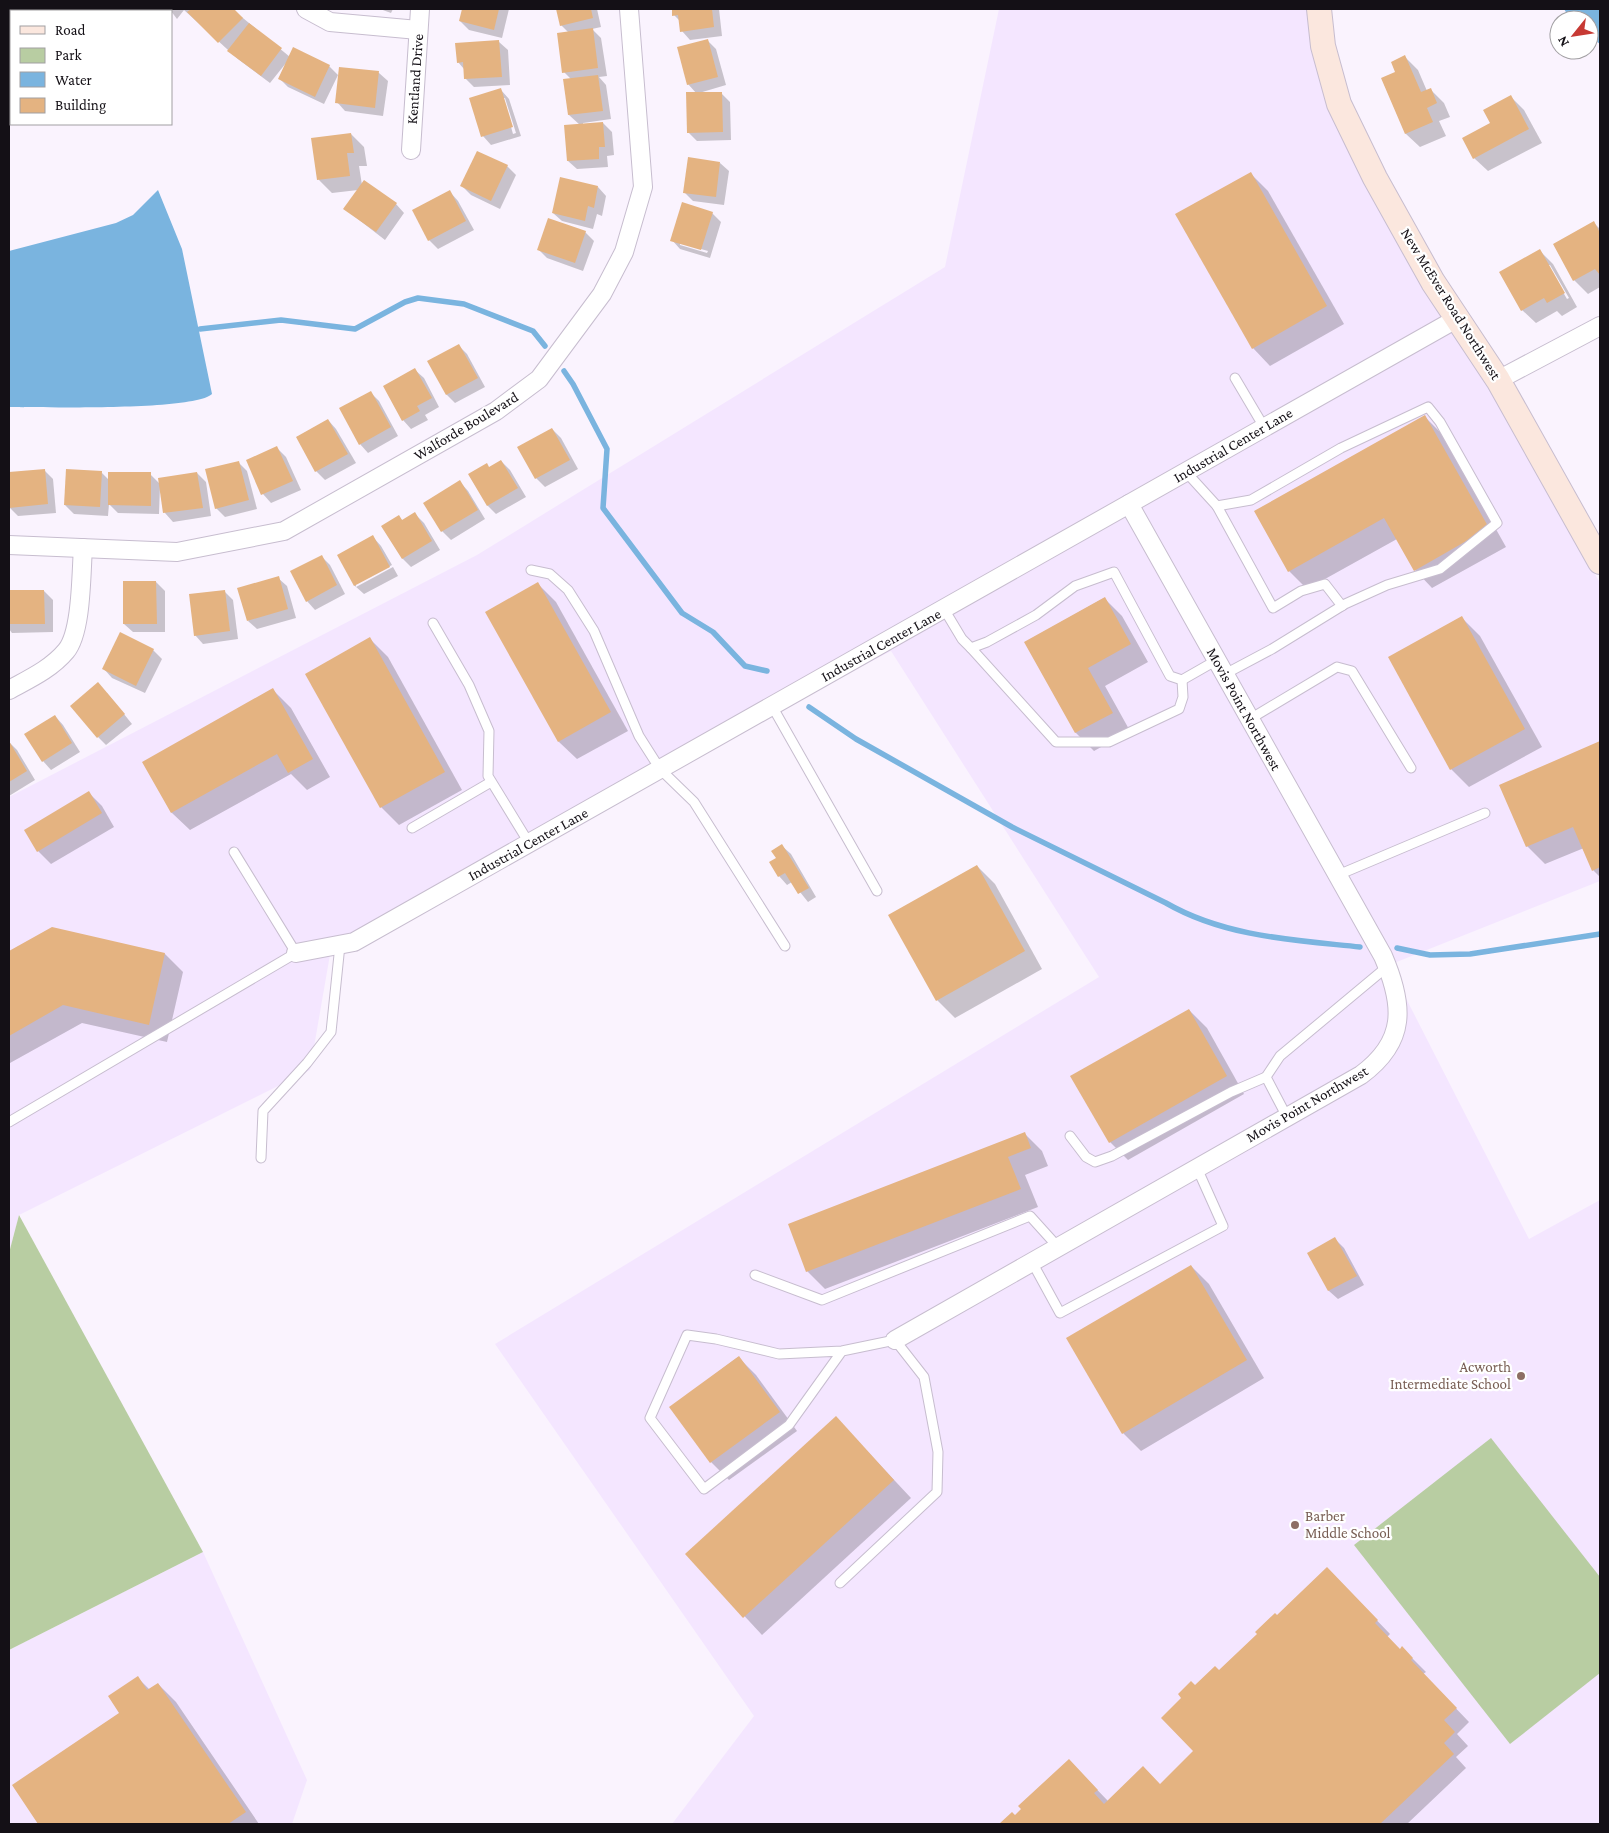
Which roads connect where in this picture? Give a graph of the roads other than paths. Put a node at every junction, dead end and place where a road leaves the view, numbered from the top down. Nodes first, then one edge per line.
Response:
1 (306, 9) edge
2 (420, 9) edge
3 (629, 9) edge
4 (1319, 9) edge
5 (418, 30) junction
6 (411, 150) dead end
7 (1458, 318) junction
8 (1600, 326) edge
9 (1235, 378) dead end
10 (1498, 380) junction
11 (1264, 427) junction
12 (1186, 472) junction
13 (1129, 504) junction
14 (1217, 506) junction
15 (9, 545) edge
16 (83, 548) junction
17 (1600, 562) edge
18 (531, 570) dead end
19 (1342, 606) junction
20 (944, 609) junction
21 (433, 623) dead end
22 (971, 648) junction
23 (1221, 667) junction
24 (1182, 680) junction
25 (9, 690) edge
26 (772, 706) junction
27 (1250, 719) junction
28 (1411, 768) dead end
29 (660, 769) junction
30 (491, 782) junction
31 (1485, 813) dead end
32 (412, 828) dead end
33 (529, 843) junction
34 (234, 852) dead end
35 (1338, 876) junction
36 (877, 891) dead end
37 (340, 944) junction
38 (785, 946) dead end
39 (296, 953) junction
40 (1388, 966) junction
41 (1266, 1077) junction
42 (1287, 1116) junction
43 (9, 1122) edge
44 (1070, 1136) dead end
45 (261, 1158) dead end
46 (1197, 1168) junction
47 (1058, 1247) junction
48 (1032, 1262) junction
49 (755, 1275) dead end
50 (895, 1340) junction
51 (842, 1350) junction
52 (840, 1582) dead end

1 - 5 street
2 - 5 street, Kentland Drive
3 - 16 street, Walforde Boulevard
4 - 7 street, New McEver Road Northwest
5 - 6 street, Kentland Drive
7 - 10 street, New McEver Road Northwest
7 - 11 street, Industrial Center Lane
8 - 10 street
9 - 11 lane
10 - 17 street, New McEver Road Northwest
11 - 12 street, Industrial Center Lane
12 - 13 street, Industrial Center Lane
12 - 14 lane
13 - 20 street, Industrial Center Lane
13 - 23 street, Movis Point Northwest
14 - 19 lane
14 - 19 lane
15 - 16 street, Walforde Boulevard
16 - 25 street
18 - 29 lane
19 - 23 lane
20 - 22 lane
20 - 26 street, Industrial Center Lane
21 - 30 lane
22 - 24 lane
22 - 24 lane
23 - 24 lane
23 - 27 street, Movis Point Northwest
26 - 29 street, Industrial Center Lane
26 - 36 lane
27 - 28 lane
27 - 35 street, Movis Point Northwest
29 - 33 street, Industrial Center Lane
29 - 38 lane
30 - 32 lane
30 - 33 lane
31 - 35 lane
33 - 37 street, Industrial Center Lane
34 - 39 lane
35 - 40 street, Movis Point Northwest
37 - 39 street, Industrial Center Lane
37 - 45 lane
39 - 43 lane
40 - 41 lane
40 - 42 street, Movis Point Northwest
41 - 42 lane
41 - 44 lane
42 - 46 street, Movis Point Northwest
46 - 47 street, Movis Point Northwest
46 - 48 lane
47 - 48 street, Movis Point Northwest
47 - 49 lane
48 - 50 street, Movis Point Northwest
50 - 51 lane
50 - 52 lane
51 - 51 lane

